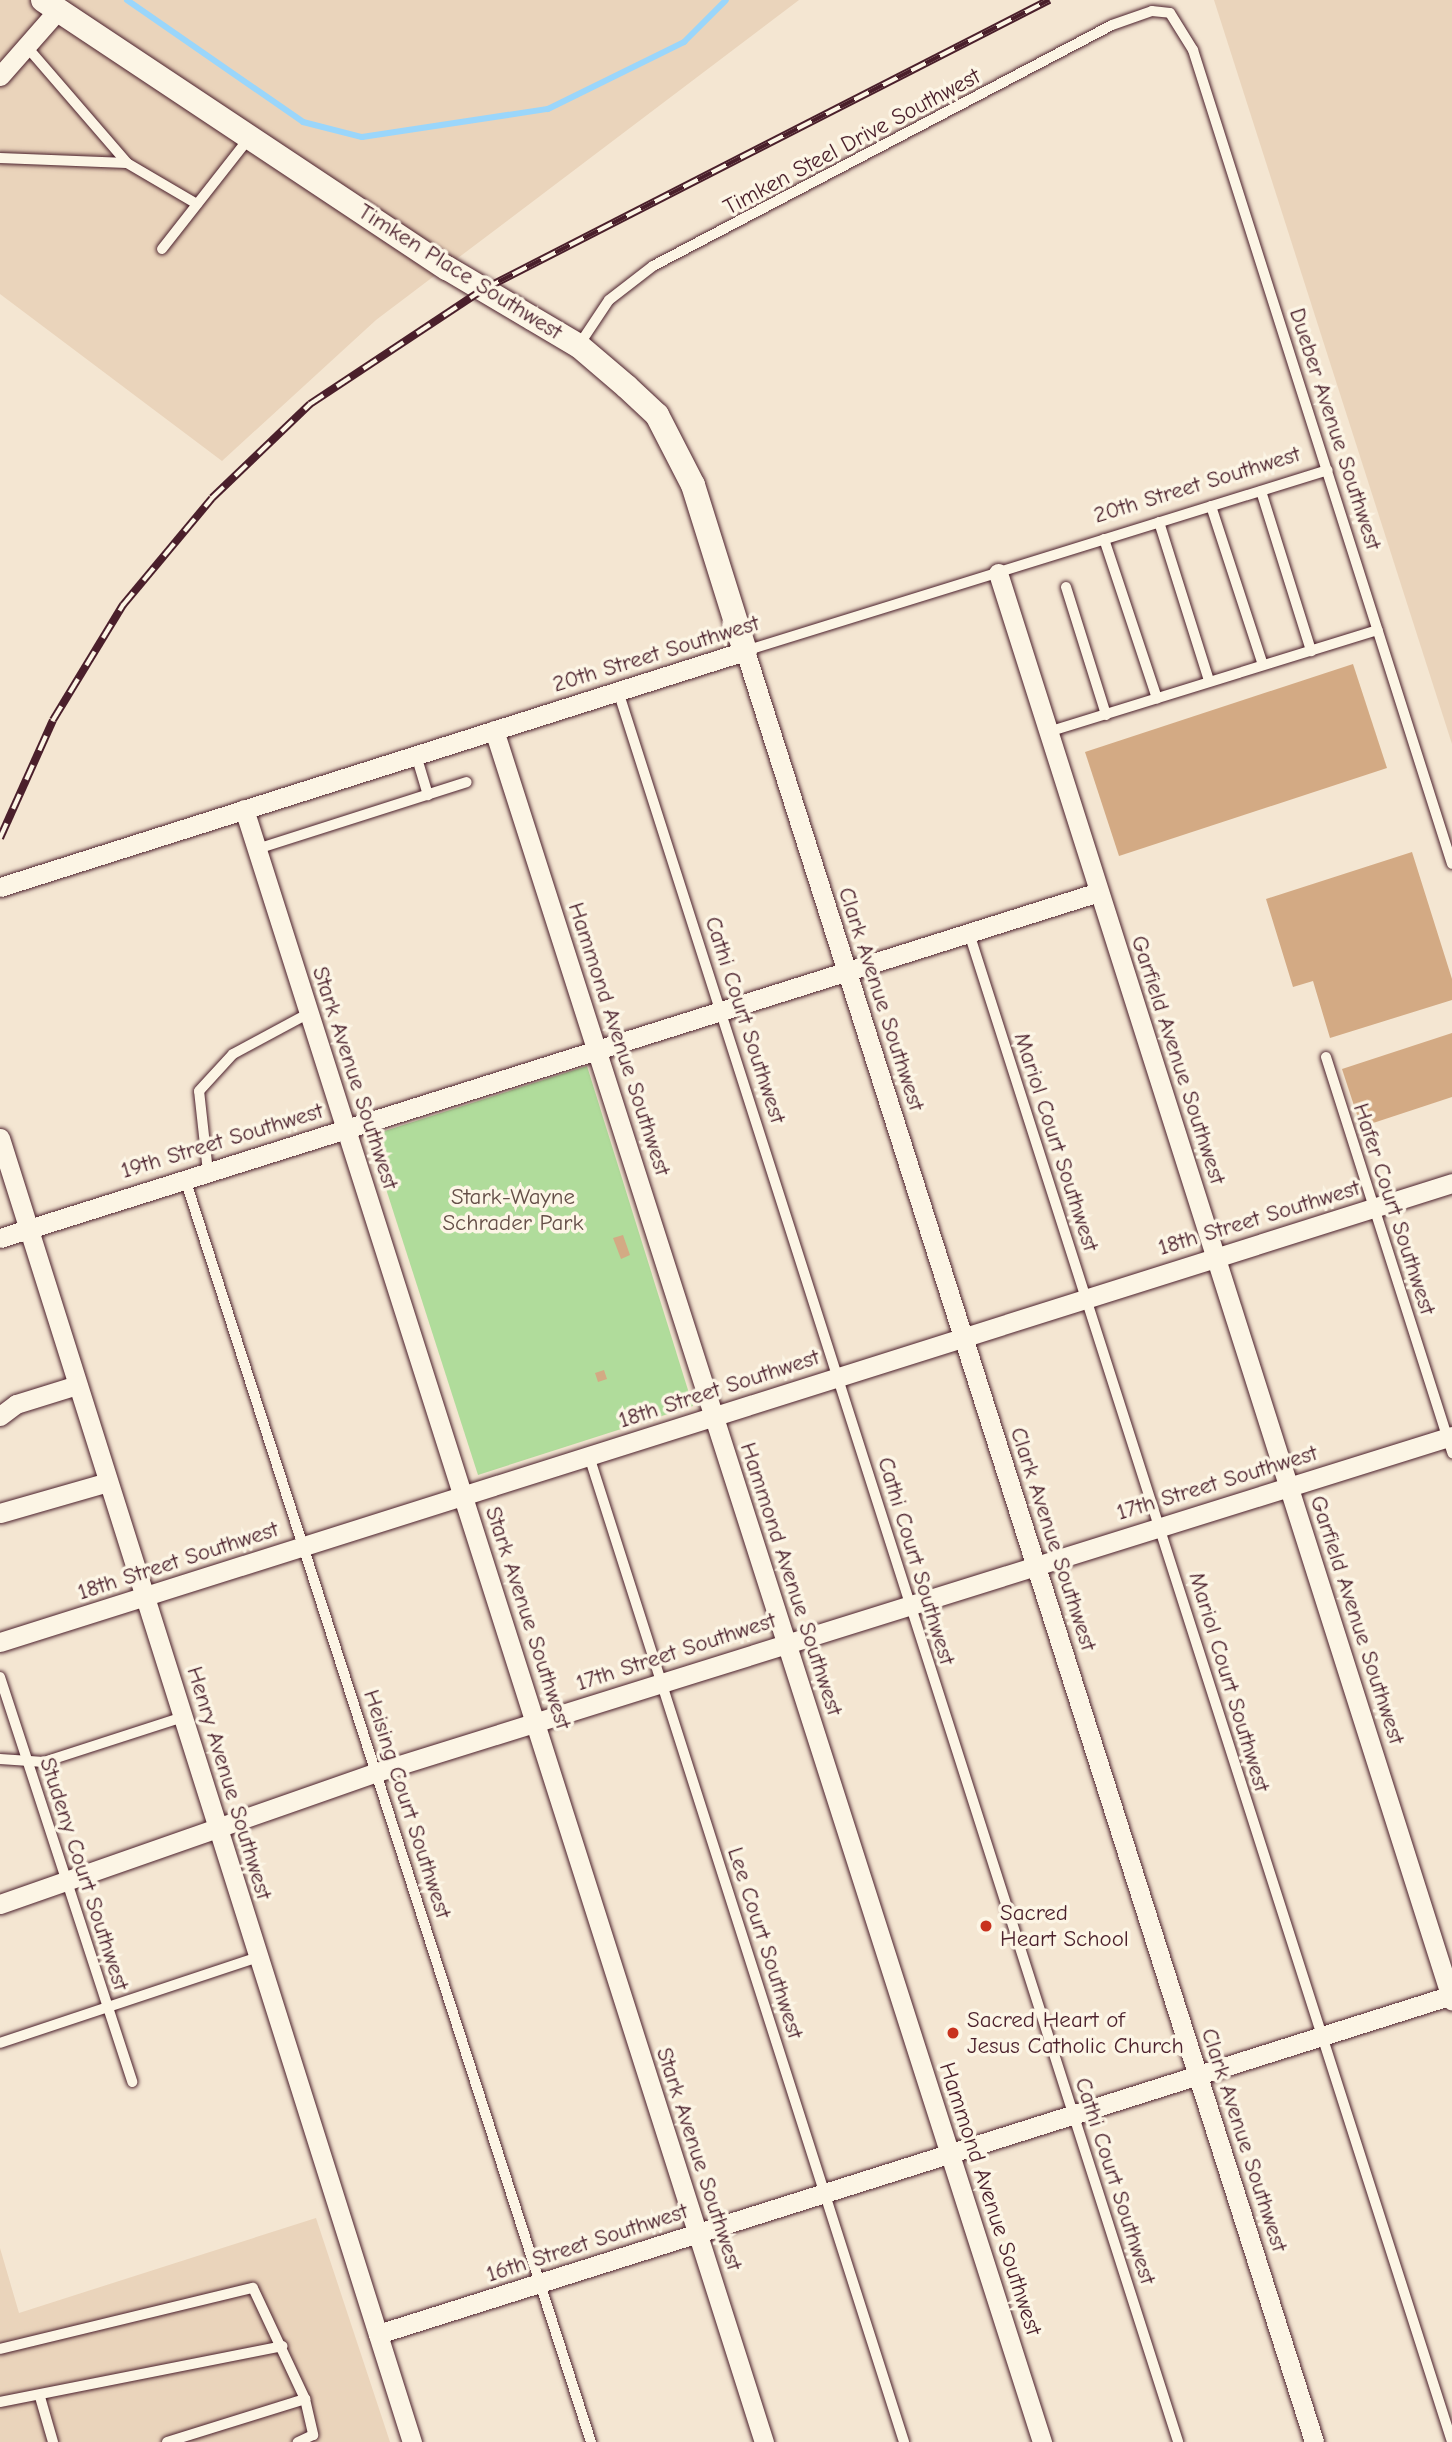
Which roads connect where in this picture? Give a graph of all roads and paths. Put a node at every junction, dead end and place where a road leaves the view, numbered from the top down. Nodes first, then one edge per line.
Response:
1 (51, 5) edge
2 (1170, 13) joint
3 (27, 47) junction
4 (0, 76) edge
5 (249, 137) junction
6 (0, 158) edge
7 (127, 163) junction
8 (197, 204) junction
9 (162, 249) dead end
10 (579, 346) junction
11 (1328, 470) junction
12 (1261, 491) junction
13 (1211, 506) junction
14 (1159, 522) junction
15 (1104, 539) junction
16 (998, 573) junction
17 (1066, 587) dead end
18 (1378, 630) junction
19 (745, 651) junction
20 (1311, 651) junction
21 (1263, 665) junction
22 (1209, 681) junction
23 (618, 691) junction
24 (1157, 698) junction
25 (1106, 715) junction
26 (494, 730) junction
27 (1048, 732) junction
28 (416, 755) junction
29 (467, 782) dead end
30 (428, 795) junction
31 (244, 809) junction
32 (257, 849) junction
33 (1452, 864) edge
34 (0, 887) edge
35 (1100, 892) junction
36 (970, 933) junction
37 (846, 971) junction
38 (721, 1009) junction
39 (309, 1013) junction
40 (597, 1049) junction
41 (1326, 1057) dead end
42 (346, 1128) junction
43 (0, 1138) edge
44 (208, 1172) junction
45 (185, 1179) junction
46 (1452, 1182) edge
47 (1375, 1208) junction
48 (27, 1228) junction
49 (0, 1238) edge
50 (1215, 1258) junction
51 (1086, 1297) junction
52 (963, 1336) junction
53 (838, 1377) junction
54 (77, 1385) junction
55 (8, 1410) edge
56 (713, 1416) junction
57 (1450, 1443) edge
58 (589, 1457) junction
59 (108, 1482) junction
60 (1289, 1487) junction
61 (463, 1497) junction
62 (0, 1513) edge
63 (1160, 1526) junction
64 (304, 1547) junction
65 (1037, 1566) junction
66 (145, 1597) junction
67 (910, 1606) junction
68 (0, 1642) edge
69 (785, 1643) junction
70 (0, 1677) edge
71 (661, 1682) junction
72 (183, 1717) junction
73 (536, 1722) junction
74 (0, 1759) edge
75 (28, 1761) junction
76 (377, 1772) junction
77 (218, 1830) junction
78 (66, 1882) junction
79 (0, 1904) edge
80 (258, 1957) junction
81 (1451, 1997) edge
82 (108, 2007) junction
83 (1320, 2036) junction
84 (0, 2043) edge
85 (1198, 2075) junction
86 (132, 2082) dead end
87 (1073, 2114) junction
88 (950, 2153) junction
89 (824, 2193) junction
90 (697, 2233) junction
91 (540, 2284) junction
92 (378, 2334) junction
93 (282, 2346) junction
94 (0, 2349) edge
95 (40, 2397) junction
96 (305, 2399) junction
97 (0, 2402) edge
98 (53, 2442) edge
99 (167, 2442) edge
100 (299, 2442) edge
101 (412, 2442) edge
102 (591, 2442) edge
103 (764, 2442) edge
104 (904, 2442) edge
105 (1042, 2442) edge
106 (1178, 2442) edge
107 (1314, 2442) edge
108 (1452, 2442) edge

1 - 3 street
1 - 5 street, Timken Place Southwest
2 - 10 lane, Timken Steel Drive Southwest
2 - 11 lane, Dueber Avenue Southwest
3 - 4 street
3 - 7 lane
5 - 8 lane
5 - 10 street, Timken Place Southwest
6 - 7 lane
7 - 8 lane
8 - 9 lane
10 - 19 street, Timken Place Southwest
11 - 12 lane, 20th Street Southwest
11 - 18 lane, Dueber Avenue Southwest
12 - 13 lane, 20th Street Southwest
12 - 20 lane
13 - 14 lane, 20th Street Southwest
13 - 21 lane
14 - 15 lane, 20th Street Southwest
14 - 22 lane
15 - 16 lane, 20th Street Southwest
15 - 24 lane
16 - 19 lane, 20th Street Southwest
16 - 27 street, Garfield Avenue Southwest
17 - 25 lane
18 - 20 lane
18 - 33 lane, Dueber Avenue Southwest
19 - 23 street, 20th Street Southwest
19 - 37 street, Clark Avenue Southwest
20 - 21 lane
21 - 22 lane
22 - 24 lane
23 - 26 street, 20th Street Southwest
23 - 38 lane, Cathi Court Southwest
24 - 25 lane
25 - 27 lane
26 - 28 street, 20th Street Southwest
26 - 40 street, Hammond Avenue Southwest
27 - 35 street, Garfield Avenue Southwest
28 - 30 lane
28 - 31 street, 20th Street Southwest
29 - 30 lane
30 - 32 lane
31 - 32 street, Stark Avenue Southwest
31 - 34 street, 20th Street Southwest
32 - 39 street, Stark Avenue Southwest
35 - 36 street, 19th Street Southwest
35 - 50 street, Garfield Avenue Southwest
36 - 37 street, 19th Street Southwest
36 - 51 lane, Mariol Court Southwest
37 - 38 street, 19th Street Southwest
37 - 52 street, Clark Avenue Southwest
38 - 40 street, 19th Street Southwest
38 - 53 lane, Cathi Court Southwest
39 - 42 street, Stark Avenue Southwest
39 - 44 lane
40 - 42 street, 19th Street Southwest
40 - 56 street, Hammond Avenue Southwest
41 - 47 lane, Hafer Court Southwest
42 - 44 street, 19th Street Southwest
42 - 61 street, Stark Avenue Southwest
43 - 48 street, Henry Avenue Southwest
44 - 45 street, 19th Street Southwest
45 - 48 street, 19th Street Southwest
45 - 64 lane, Heising Court Southwest
46 - 47 street, 18th Street Southwest
47 - 50 street, 18th Street Southwest
47 - 57 lane, Hafer Court Southwest
48 - 49 street, 19th Street Southwest
48 - 54 street, Henry Avenue Southwest
50 - 51 street, 18th Street Southwest
50 - 60 street, Garfield Avenue Southwest
51 - 52 street, 18th Street Southwest
51 - 63 lane, Mariol Court Southwest
52 - 53 street, 18th Street Southwest
52 - 65 street, Clark Avenue Southwest
53 - 56 street, 18th Street Southwest
53 - 67 lane, Cathi Court Southwest
54 - 55 street
54 - 59 street, Henry Avenue Southwest
56 - 58 street, 18th Street Southwest
56 - 69 street, Hammond Avenue Southwest
57 - 60 street, 17th Street Southwest
58 - 61 street, 18th Street Southwest
58 - 71 lane, Lee Court Southwest
59 - 62 street
59 - 66 street, Henry Avenue Southwest
60 - 63 street, 17th Street Southwest
60 - 81 street, Garfield Avenue Southwest
61 - 64 street, 18th Street Southwest
61 - 73 street, Stark Avenue Southwest
63 - 65 street, 17th Street Southwest
63 - 83 lane, Mariol Court Southwest
64 - 66 street, 18th Street Southwest
64 - 76 lane, Heising Court Southwest
65 - 67 street, 17th Street Southwest
65 - 85 street, Clark Avenue Southwest
66 - 68 street, 18th Street Southwest
66 - 72 street, Henry Avenue Southwest
67 - 69 street, 17th Street Southwest
67 - 87 lane, Cathi Court Southwest
69 - 71 street, 17th Street Southwest
69 - 88 street, Hammond Avenue Southwest
70 - 75 lane, Studeny Court Southwest
71 - 73 street, 17th Street Southwest
71 - 89 lane, Lee Court Southwest
72 - 75 lane
72 - 77 street, Henry Avenue Southwest
73 - 76 street, 17th Street Southwest
73 - 90 street, Stark Avenue Southwest
74 - 75 lane
75 - 78 lane, Studeny Court Southwest
76 - 77 street, 17th Street Southwest
76 - 91 lane, Heising Court Southwest
77 - 78 street, 17th Street Southwest
77 - 80 street, Henry Avenue Southwest
78 - 79 street, 17th Street Southwest
78 - 82 lane, Studeny Court Southwest
80 - 82 lane
80 - 92 street, Henry Avenue Southwest
81 - 83 street, 16th Street Southwest
82 - 84 lane
82 - 86 lane, Studeny Court Southwest
83 - 85 street, 16th Street Southwest
83 - 108 lane, Mariol Court Southwest
85 - 87 street, 16th Street Southwest
85 - 107 street, Clark Avenue Southwest
87 - 88 street, 16th Street Southwest
87 - 106 lane, Cathi Court Southwest
88 - 89 street, 16th Street Southwest
88 - 105 street, Hammond Avenue Southwest
89 - 90 street, 16th Street Southwest
89 - 104 lane, Lee Court Southwest
90 - 91 street, 16th Street Southwest
90 - 103 street, Stark Avenue Southwest
91 - 92 street, 16th Street Southwest
91 - 102 lane, Heising Court Southwest
92 - 101 street, Henry Avenue Southwest
93 - 94 lane
93 - 95 lane
93 - 96 lane
95 - 97 lane
95 - 98 lane
96 - 99 lane
96 - 100 lane

